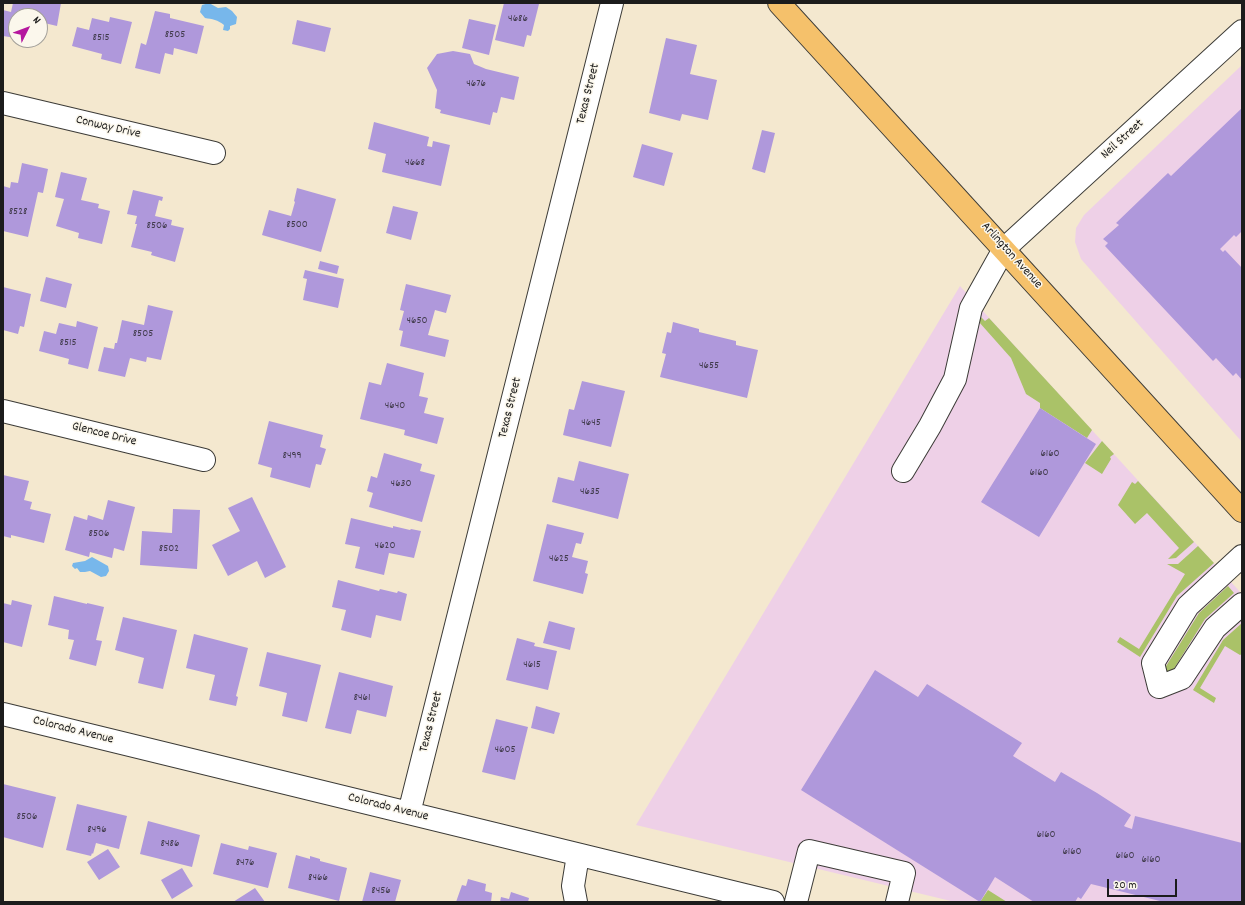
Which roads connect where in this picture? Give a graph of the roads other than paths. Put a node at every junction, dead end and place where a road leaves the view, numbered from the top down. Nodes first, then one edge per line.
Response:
1 (612, 3) edge
2 (779, 3) edge
3 (1242, 31) edge
4 (3, 103) edge
5 (214, 153) dead end
6 (1004, 249) junction
7 (3, 411) edge
8 (204, 460) dead end
9 (903, 471) dead end
10 (1242, 511) edge
11 (1242, 556) edge
12 (1242, 604) edge
13 (3, 714) edge
14 (409, 813) junction
15 (578, 855) junction
16 (570, 897) edge
17 (772, 902) edge
18 (796, 902) edge
19 (897, 902) edge

1 - 14 street, Texas Street
2 - 6 main road, Arlington Avenue
3 - 6 street, Neil Street
4 - 5 street, Conway Drive
6 - 9 street, Neil Street
6 - 10 main road, Arlington Avenue
7 - 8 street, Glencoe Drive
11 - 12 street
13 - 14 street, Colorado Avenue
14 - 15 street, Colorado Avenue
15 - 16 street
15 - 17 street, Colorado Avenue
18 - 19 street

